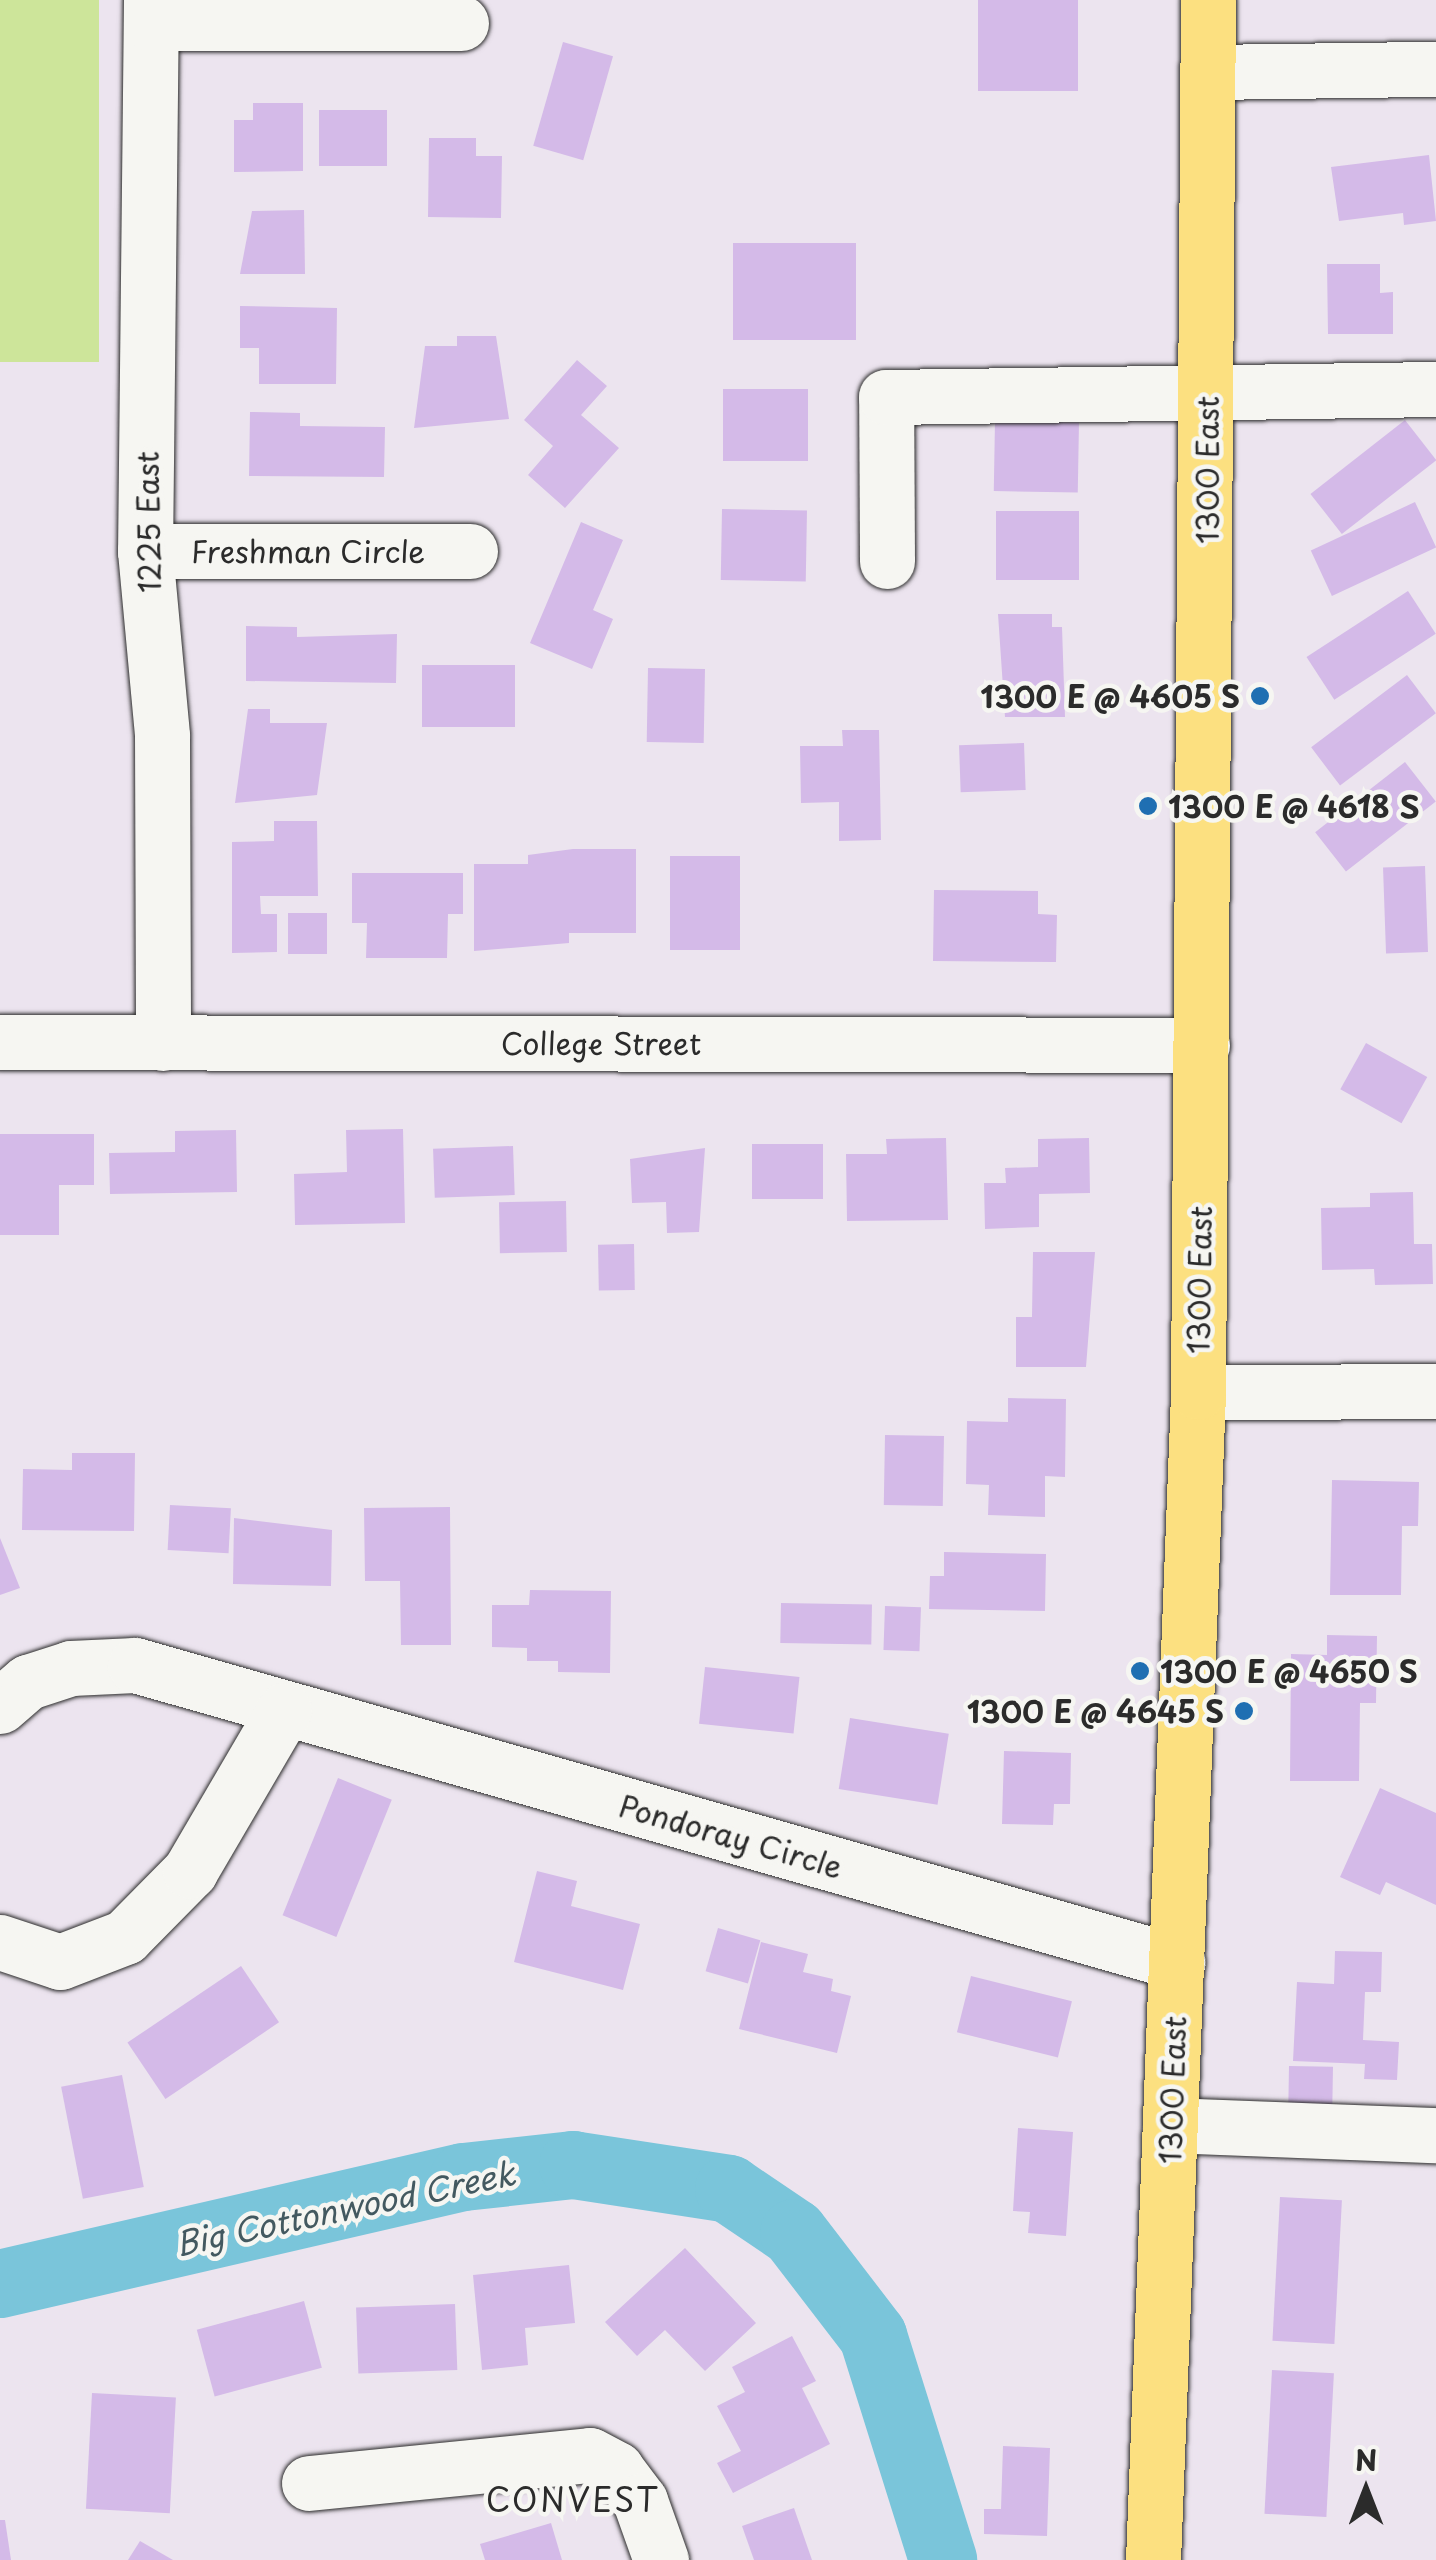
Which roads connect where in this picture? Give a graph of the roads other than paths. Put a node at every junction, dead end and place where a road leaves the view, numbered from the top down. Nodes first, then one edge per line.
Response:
1 (1208, 0) edge
2 (151, 11) edge
3 (461, 24) dead end
4 (1436, 69) edge
5 (1208, 72) junction
6 (1436, 389) edge
7 (1208, 395) junction
8 (146, 551) junction
9 (470, 551) dead end
10 (887, 561) dead end
11 (0, 1042) edge
12 (162, 1043) junction
13 (1202, 1045) junction
14 (1436, 1390) edge
15 (1198, 1392) junction
16 (0, 1706) edge
17 (284, 1710) junction
18 (0, 1942) edge
19 (1177, 1962) junction
20 (1170, 2125) junction
21 (1436, 2135) edge
22 (309, 2482) dead end
23 (661, 2560) edge
24 (1152, 2560) edge

1 - 5 main road, 1300 East
2 - 3 street
2 - 8 street, 1225 East
4 - 5 street
5 - 7 main road, 1300 East
6 - 7 street
7 - 10 street
7 - 13 main road, 1300 East
8 - 9 street, Freshman Circle
8 - 12 street, 1225 East
11 - 12 street, College Street
12 - 13 street, College Street
13 - 15 main road, 1300 East
14 - 15 street
15 - 19 main road, 1300 East
16 - 17 street, Pondoray Circle
17 - 18 street
17 - 19 street, Pondoray Circle
19 - 20 main road, 1300 East
20 - 21 street
20 - 24 main road, 1300 East
22 - 23 street

